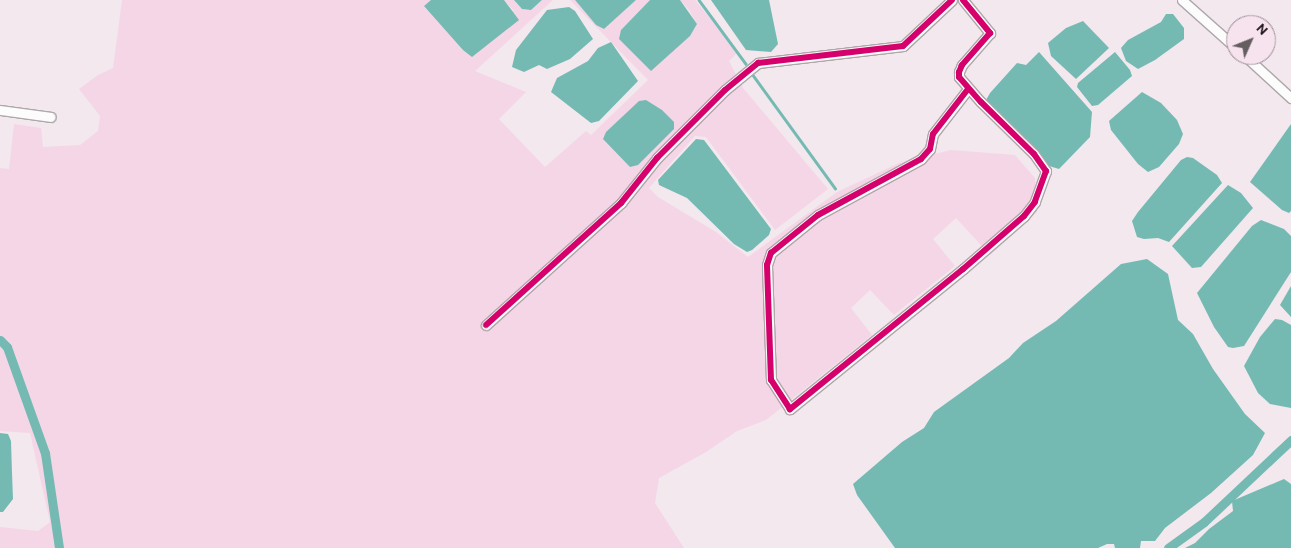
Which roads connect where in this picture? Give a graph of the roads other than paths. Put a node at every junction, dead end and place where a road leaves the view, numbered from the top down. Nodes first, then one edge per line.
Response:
1 (952, 0) edge
2 (963, 0) edge
3 (1182, 0) edge
4 (1226, 39) edge
5 (1255, 65) edge
6 (968, 89) junction
7 (1291, 98) edge
8 (0, 110) edge
9 (51, 117) dead end
10 (486, 326) dead end

1 - 10 street
2 - 6 street
3 - 4 street
5 - 7 street
6 - 6 street
8 - 9 street

